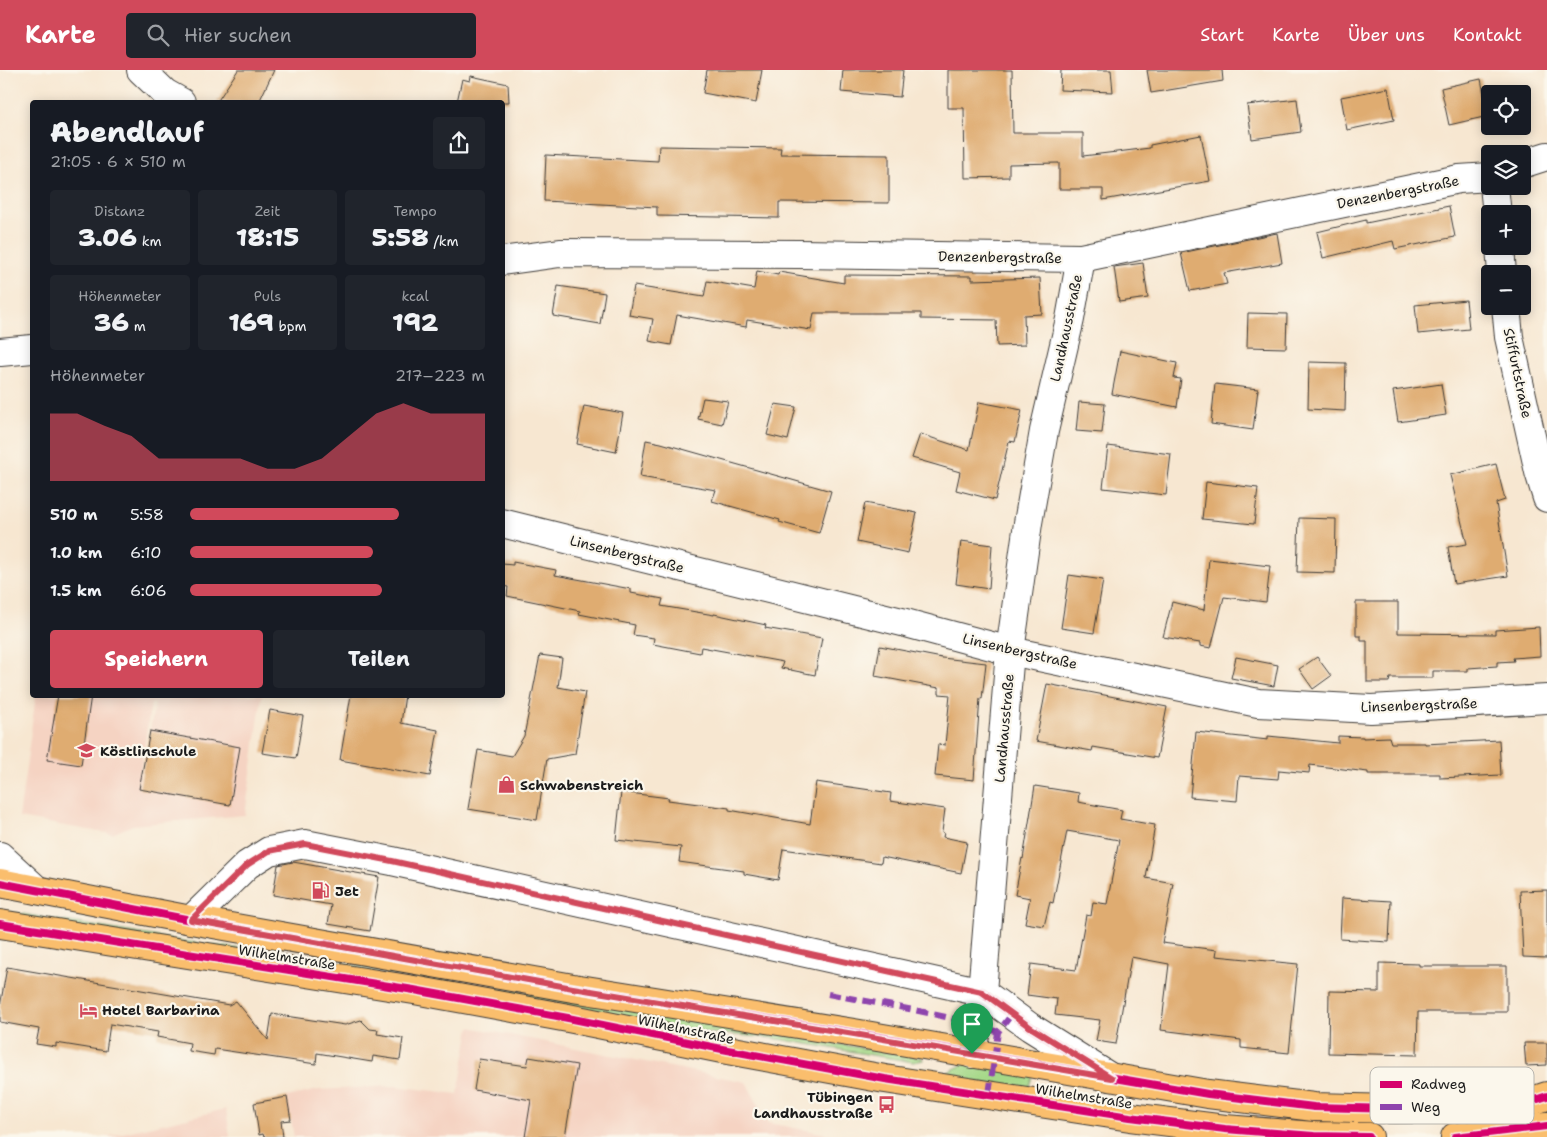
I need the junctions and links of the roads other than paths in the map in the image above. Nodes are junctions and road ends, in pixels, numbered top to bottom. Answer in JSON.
{"nodes":[{"id":1,"x":141,"y":70,"type":"edge"},
{"id":2,"x":177,"y":100,"type":"edge"},
{"id":3,"x":1547,"y":156,"type":"edge"},
{"id":4,"x":1531,"y":161,"type":"edge"},
{"id":5,"x":1481,"y":178,"type":"edge"},
{"id":6,"x":505,"y":242,"type":"edge"},
{"id":7,"x":560,"y":252,"type":"junction"},
{"id":8,"x":1081,"y":258,"type":"junction"},
{"id":9,"x":505,"y":261,"type":"edge"},
{"id":10,"x":1507,"y":315,"type":"edge"},
{"id":11,"x":30,"y":350,"type":"edge"},
{"id":12,"x":0,"y":352,"type":"edge"},
{"id":13,"x":1543,"y":470,"type":"edge"},
{"id":14,"x":1547,"y":498,"type":"edge"},
{"id":15,"x":505,"y":524,"type":"edge"},
{"id":16,"x":1010,"y":650,"type":"junction"},
{"id":17,"x":1547,"y":699,"type":"edge"},
{"id":18,"x":0,"y":856,"type":"edge"},
{"id":19,"x":0,"y":883,"type":"edge"},
{"id":20,"x":38,"y":890,"type":"junction"},
{"id":21,"x":191,"y":920,"type":"junction"},
{"id":22,"x":0,"y":924,"type":"edge"},
{"id":23,"x":982,"y":992,"type":"junction"},
{"id":24,"x":972,"y":1054,"type":"junction"},
{"id":25,"x":1041,"y":1065,"type":"junction"},
{"id":26,"x":1112,"y":1078,"type":"junction"},
{"id":27,"x":885,"y":1079,"type":"junction"},
{"id":28,"x":1547,"y":1096,"type":"edge"},
{"id":29,"x":1534,"y":1099,"type":"edge"},
{"id":30,"x":1035,"y":1101,"type":"junction"},
{"id":31,"x":1370,"y":1108,"type":"edge"},
{"id":32,"x":1547,"y":1126,"type":"edge"},
{"id":33,"x":1369,"y":1137,"type":"edge"},
{"id":34,"x":1455,"y":1137,"type":"edge"}],
"edges":[{"from":1,"to":2,"type":"street"},
{"from":3,"to":4,"type":"street"},
{"from":5,"to":8,"type":"street","name":"Denzenbergstraße"},
{"from":6,"to":7,"type":"street"},
{"from":7,"to":8,"type":"street","name":"Denzenbergstraße"},
{"from":7,"to":9,"type":"street","name":"Denzenbergstraße"},
{"from":8,"to":16,"type":"street","name":"Landhausstraße"},
{"from":10,"to":13,"type":"street","name":"Stiffurtstraße"},
{"from":11,"to":12,"type":"street"},
{"from":13,"to":14,"type":"street","name":"Stiffurtstraße"},
{"from":15,"to":16,"type":"street","name":"Linsenbergstraße"},
{"from":16,"to":17,"type":"street","name":"Linsenbergstraße"},
{"from":16,"to":23,"type":"street","name":"Landhausstraße"},
{"from":18,"to":20,"type":"street"},
{"from":19,"to":20,"type":"main road","name":"Wilhelmstraße"},
{"from":20,"to":21,"type":"main road","name":"Wilhelmstraße"},
{"from":21,"to":23,"type":"street","name":"Wilhelmstraße"},
{"from":21,"to":24,"type":"main road","name":"Wilhelmstraße"},
{"from":22,"to":27,"type":"main road","name":"Wilhelmstraße"},
{"from":23,"to":24,"type":"street","name":"Landhausstraße"},
{"from":23,"to":26,"type":"street","name":"Wilhelmstraße"},
{"from":24,"to":25,"type":"main road","name":"Wilhelmstraße"},
{"from":24,"to":27,"type":"main road"},
{"from":25,"to":26,"type":"main road","name":"Wilhelmstraße"},
{"from":25,"to":30,"type":"main road"},
{"from":26,"to":31,"type":"main road","name":"Wilhelmstraße"},
{"from":27,"to":30,"type":"main road","name":"Wilhelmstraße"},
{"from":28,"to":29,"type":"main road","name":"Wilhelmstraße"},
{"from":30,"to":33,"type":"main road","name":"Wilhelmstraße"},
{"from":32,"to":34,"type":"main road"}]}
